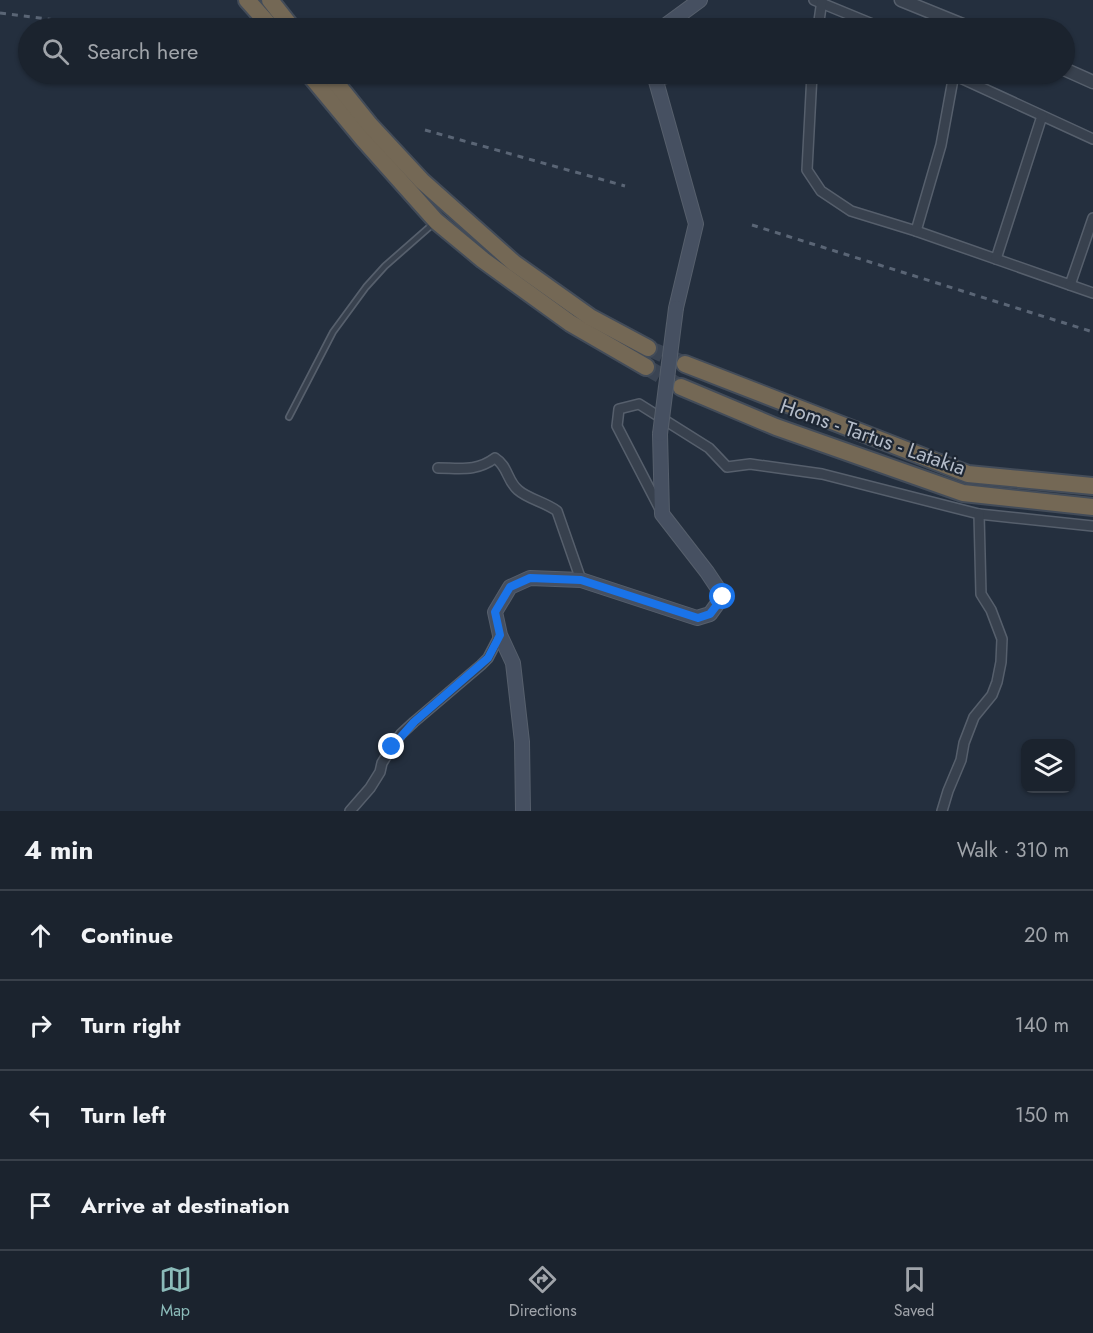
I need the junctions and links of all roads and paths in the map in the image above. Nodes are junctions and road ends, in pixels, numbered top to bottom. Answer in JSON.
{"nodes":[{"id":1,"x":247,"y":0,"type":"edge"},
{"id":2,"x":270,"y":0,"type":"edge"},
{"id":3,"x":700,"y":0,"type":"edge"},
{"id":4,"x":901,"y":0,"type":"edge"},
{"id":5,"x":819,"y":1,"type":"edge"},
{"id":6,"x":263,"y":18,"type":"edge"},
{"id":7,"x":284,"y":18,"type":"edge"},
{"id":8,"x":676,"y":18,"type":"edge"},
{"id":9,"x":819,"y":18,"type":"edge"},
{"id":10,"x":859,"y":18,"type":"edge"},
{"id":11,"x":944,"y":18,"type":"edge"},
{"id":12,"x":1075,"y":74,"type":"edge"},
{"id":13,"x":1093,"y":82,"type":"edge"},
{"id":14,"x":317,"y":84,"type":"edge"},
{"id":15,"x":337,"y":84,"type":"edge"},
{"id":16,"x":657,"y":84,"type":"edge"},
{"id":17,"x":812,"y":84,"type":"edge"},
{"id":18,"x":952,"y":84,"type":"edge"},
{"id":19,"x":975,"y":84,"type":"edge"},
{"id":20,"x":1042,"y":116,"type":"junction"},
{"id":21,"x":1093,"y":139,"type":"edge"},
{"id":22,"x":1093,"y":218,"type":"edge"},
{"id":23,"x":436,"y":221,"type":"junction"},
{"id":24,"x":916,"y":231,"type":"junction"},
{"id":25,"x":996,"y":259,"type":"junction"},
{"id":26,"x":1070,"y":285,"type":"junction"},
{"id":27,"x":1093,"y":293,"type":"edge"},
{"id":28,"x":648,"y":348,"type":"tunnel mouth"},
{"id":29,"x":685,"y":364,"type":"tunnel mouth"},
{"id":30,"x":646,"y":367,"type":"tunnel mouth"},
{"id":31,"x":681,"y":387,"type":"tunnel mouth"},
{"id":32,"x":289,"y":417,"type":"dead end"},
{"id":33,"x":438,"y":468,"type":"dead end"},
{"id":34,"x":1093,"y":486,"type":"edge"},
{"id":35,"x":1093,"y":507,"type":"edge"},
{"id":36,"x":662,"y":513,"type":"junction"},
{"id":37,"x":979,"y":514,"type":"junction"},
{"id":38,"x":1093,"y":526,"type":"edge"},
{"id":39,"x":581,"y":580,"type":"junction"},
{"id":40,"x":500,"y":635,"type":"junction"},
{"id":41,"x":350,"y":811,"type":"edge"},
{"id":42,"x":523,"y":811,"type":"edge"},
{"id":43,"x":942,"y":811,"type":"edge"}],
"edges":[{"from":1,"to":6,"type":"highway"},
{"from":2,"to":7,"type":"highway"},
{"from":3,"to":8,"type":"main road"},
{"from":4,"to":11,"type":"street"},
{"from":5,"to":9,"type":"street"},
{"from":5,"to":10,"type":"street"},
{"from":12,"to":13,"type":"street"},
{"from":14,"to":23,"type":"highway"},
{"from":15,"to":28,"type":"highway"},
{"from":16,"to":36,"type":"main road","bridge":true},
{"from":17,"to":24,"type":"street"},
{"from":18,"to":24,"type":"street"},
{"from":19,"to":20,"type":"street"},
{"from":20,"to":21,"type":"street"},
{"from":20,"to":25,"type":"street"},
{"from":22,"to":26,"type":"street"},
{"from":23,"to":30,"type":"highway"},
{"from":23,"to":32,"type":"lane"},
{"from":24,"to":25,"type":"street"},
{"from":25,"to":26,"type":"street"},
{"from":26,"to":27,"type":"street"},
{"from":29,"to":34,"type":"highway","name":"Homs - Tartus - Latakia"},
{"from":31,"to":35,"type":"highway","name":"Homs - Tartus - Latakia"},
{"from":33,"to":39,"type":"street"},
{"from":36,"to":37,"type":"street"},
{"from":36,"to":39,"type":"main road"},
{"from":37,"to":38,"type":"street"},
{"from":37,"to":43,"type":"street"},
{"from":39,"to":40,"type":"main road"},
{"from":40,"to":41,"type":"street"},
{"from":40,"to":42,"type":"main road"}]}
